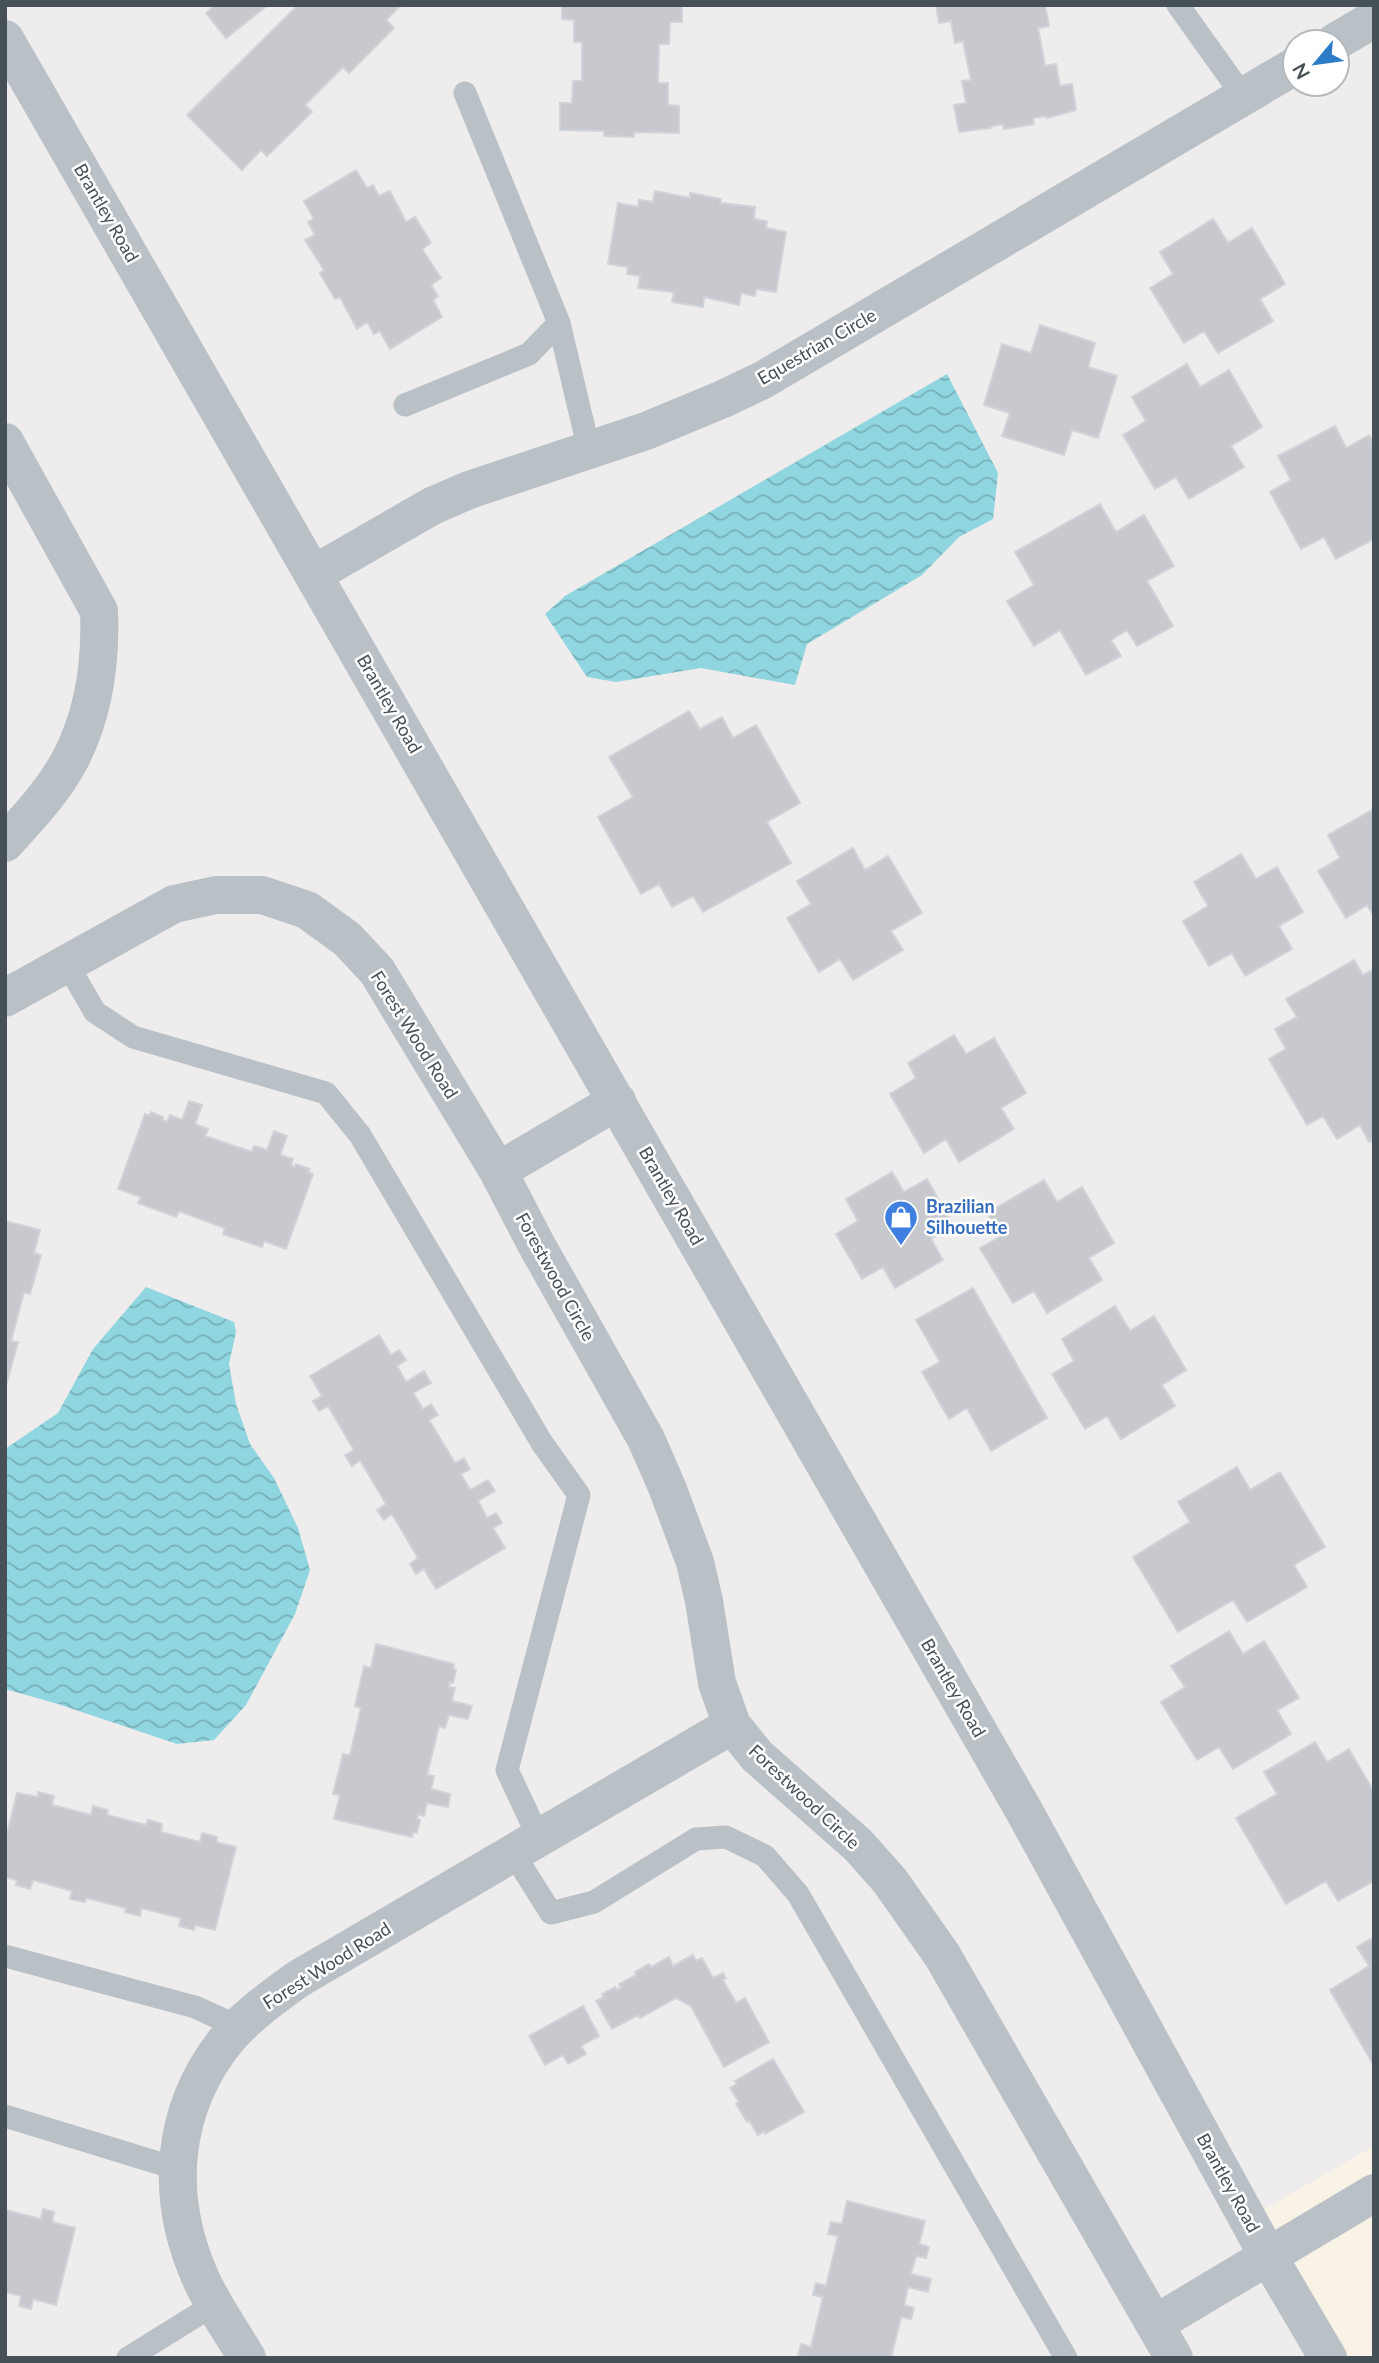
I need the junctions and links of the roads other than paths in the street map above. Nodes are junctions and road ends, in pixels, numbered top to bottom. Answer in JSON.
{"nodes":[{"id":1,"x":1178,"y":5,"type":"edge"},
{"id":2,"x":1374,"y":19,"type":"edge"},
{"id":3,"x":1351,"y":33,"type":"edge"},
{"id":4,"x":5,"y":38,"type":"edge"},
{"id":5,"x":1281,"y":74,"type":"edge"},
{"id":6,"x":16,"y":83,"type":"edge"},
{"id":7,"x":465,"y":93,"type":"dead end"},
{"id":8,"x":1243,"y":96,"type":"junction"},
{"id":9,"x":558,"y":323,"type":"junction"},
{"id":10,"x":405,"y":405,"type":"dead end"},
{"id":11,"x":5,"y":442,"type":"edge"},
{"id":12,"x":589,"y":450,"type":"junction"},
{"id":13,"x":314,"y":573,"type":"junction"},
{"id":14,"x":5,"y":843,"type":"edge"},
{"id":15,"x":67,"y":964,"type":"junction"},
{"id":16,"x":5,"y":998,"type":"edge"},
{"id":17,"x":617,"y":1101,"type":"junction"},
{"id":18,"x":498,"y":1171,"type":"junction"},
{"id":19,"x":732,"y":1725,"type":"junction"},
{"id":20,"x":526,"y":1846,"type":"junction"},
{"id":21,"x":5,"y":1956,"type":"edge"},
{"id":22,"x":239,"y":2027,"type":"junction"},
{"id":23,"x":5,"y":2116,"type":"edge"},
{"id":24,"x":178,"y":2169,"type":"junction"},
{"id":25,"x":1374,"y":2193,"type":"edge"},
{"id":26,"x":1268,"y":2256,"type":"junction"},
{"id":27,"x":215,"y":2304,"type":"junction"},
{"id":28,"x":1155,"y":2324,"type":"junction"},
{"id":29,"x":128,"y":2358,"type":"edge"},
{"id":30,"x":247,"y":2358,"type":"edge"},
{"id":31,"x":1066,"y":2358,"type":"edge"},
{"id":32,"x":1174,"y":2358,"type":"edge"},
{"id":33,"x":1328,"y":2358,"type":"edge"}],
"edges":[{"from":1,"to":8,"type":"lane"},
{"from":2,"to":3,"type":"street"},
{"from":4,"to":6,"type":"street","name":"Brantley Road"},
{"from":5,"to":8,"type":"street","name":"Equestrian Circle"},
{"from":6,"to":13,"type":"street","name":"Brantley Road"},
{"from":7,"to":9,"type":"lane"},
{"from":8,"to":12,"type":"street","name":"Equestrian Circle"},
{"from":9,"to":10,"type":"lane"},
{"from":9,"to":12,"type":"lane"},
{"from":11,"to":14,"type":"street"},
{"from":12,"to":13,"type":"street","name":"Equestrian Circle"},
{"from":13,"to":17,"type":"street","name":"Brantley Road"},
{"from":15,"to":16,"type":"street","name":"Forest Wood Road"},
{"from":15,"to":18,"type":"street","name":"Forest Wood Road"},
{"from":15,"to":20,"type":"lane"},
{"from":17,"to":18,"type":"street"},
{"from":17,"to":26,"type":"street","name":"Brantley Road"},
{"from":18,"to":19,"type":"street","name":"Forestwood Circle"},
{"from":19,"to":20,"type":"street","name":"Forest Wood Road"},
{"from":19,"to":28,"type":"street","name":"Forestwood Circle"},
{"from":20,"to":22,"type":"street","name":"Forest Wood Road"},
{"from":20,"to":31,"type":"lane"},
{"from":21,"to":22,"type":"lane"},
{"from":22,"to":24,"type":"street","name":"Forest Wood Road"},
{"from":23,"to":24,"type":"lane"},
{"from":24,"to":27,"type":"street","name":"Forest Wood Road"},
{"from":25,"to":26,"type":"street"},
{"from":26,"to":28,"type":"street"},
{"from":26,"to":33,"type":"street","name":"Brantley Road"},
{"from":27,"to":29,"type":"lane"},
{"from":27,"to":30,"type":"street","name":"Forest Wood Road"},
{"from":28,"to":32,"type":"street","name":"Forestwood Circle"}]}
